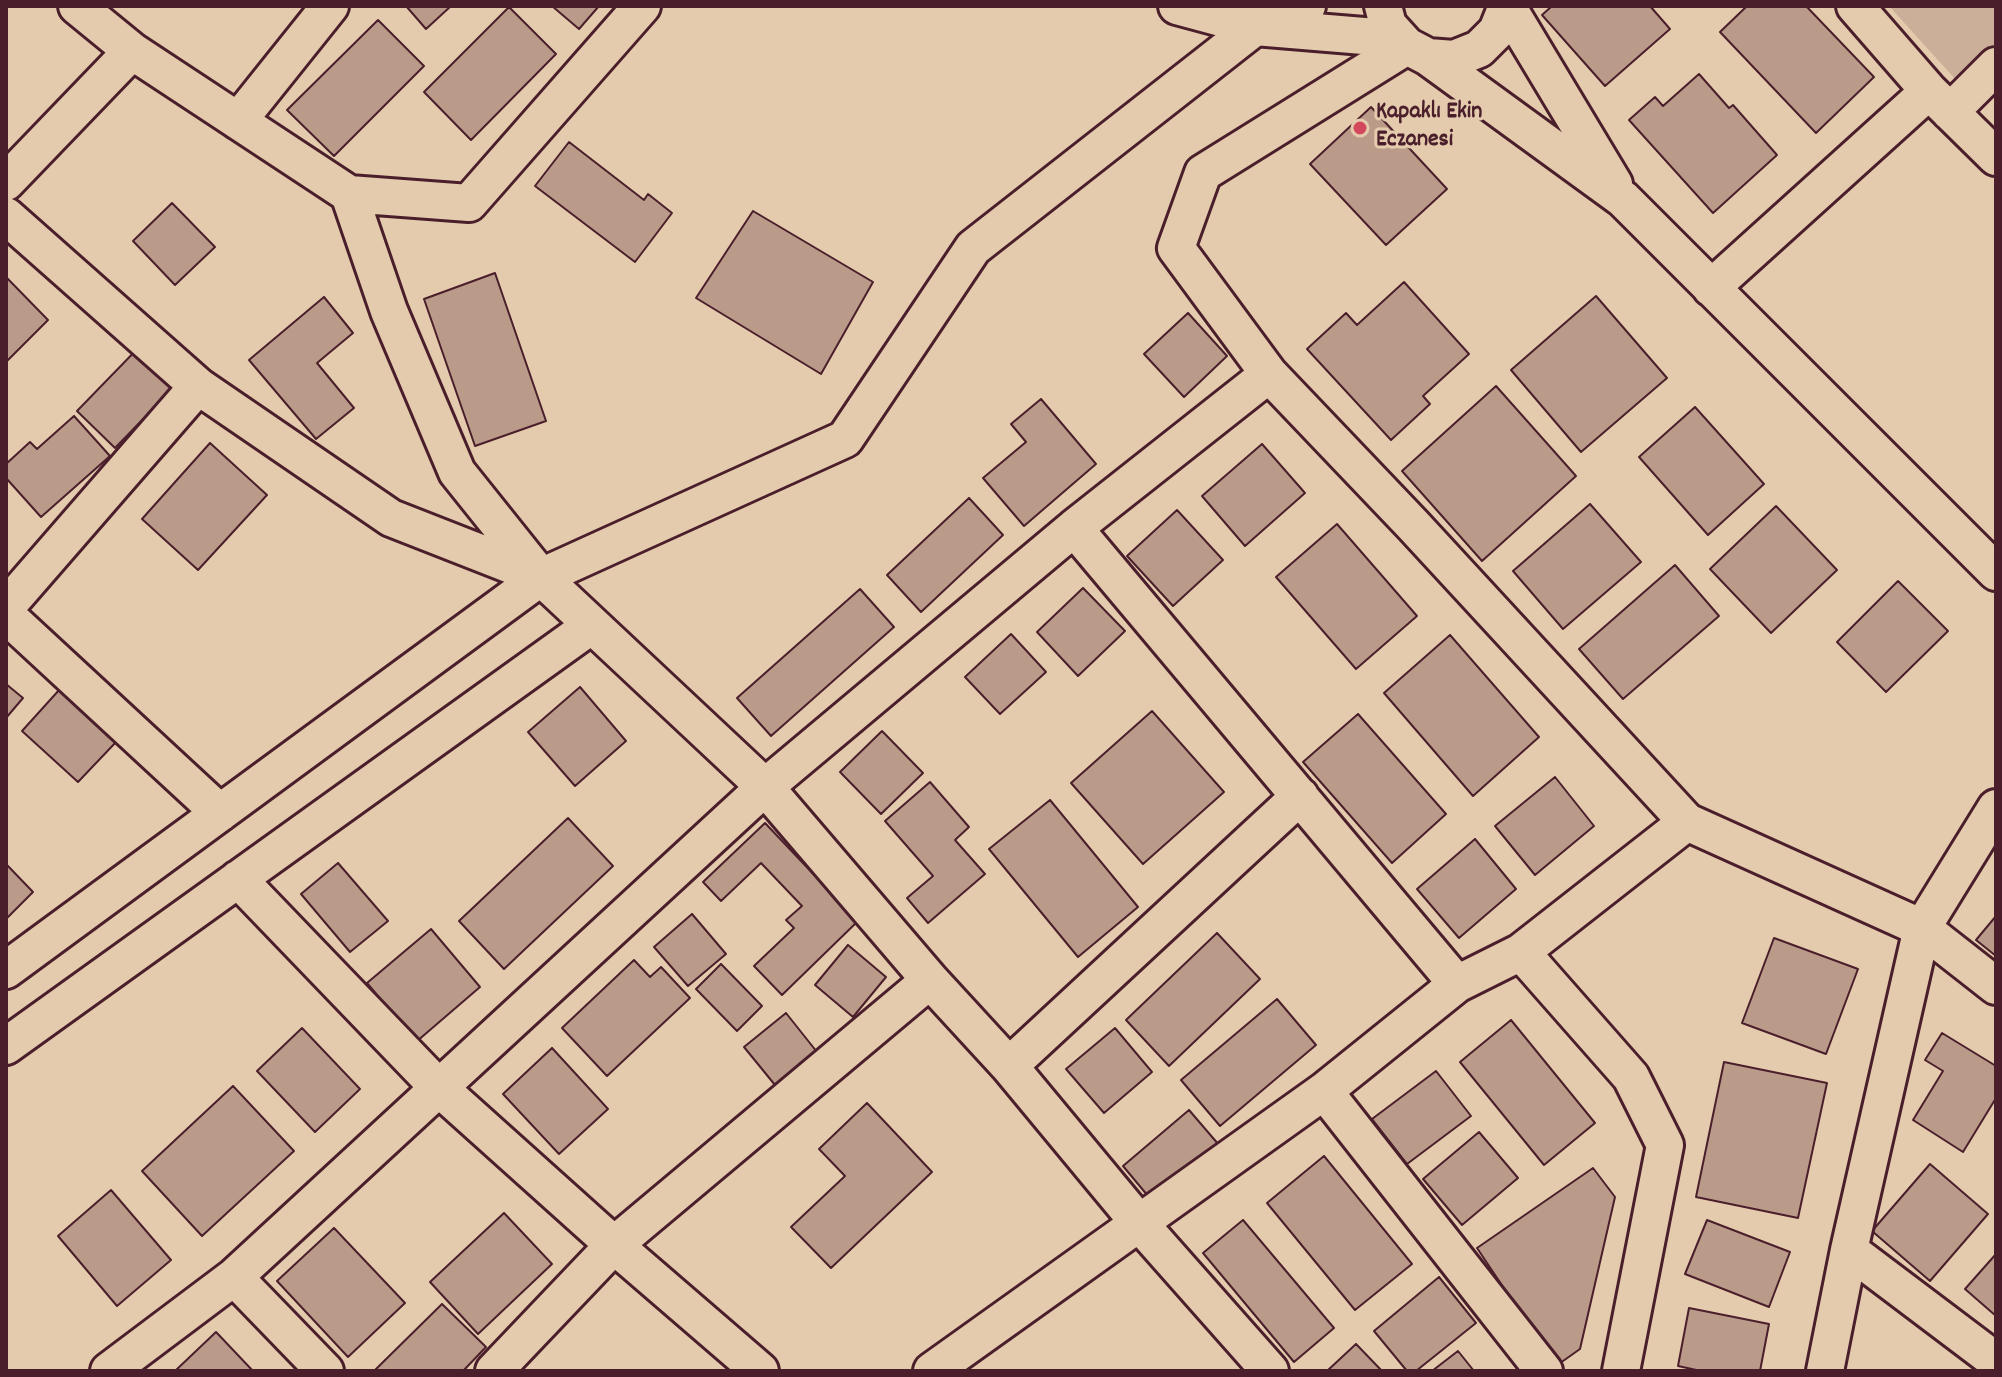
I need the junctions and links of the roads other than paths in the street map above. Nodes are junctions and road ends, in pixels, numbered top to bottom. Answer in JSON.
{"nodes":[{"id":1,"x":77,"y":6,"type":"edge"},
{"id":2,"x":330,"y":6,"type":"edge"},
{"id":3,"x":642,"y":6,"type":"edge"},
{"id":4,"x":1177,"y":6,"type":"edge"},
{"id":5,"x":1307,"y":6,"type":"edge"},
{"id":6,"x":1383,"y":6,"type":"edge"},
{"id":7,"x":1507,"y":6,"type":"edge"},
{"id":8,"x":1855,"y":6,"type":"edge"},
{"id":9,"x":1255,"y":27,"type":"junction"},
{"id":10,"x":1411,"y":47,"type":"junction"},
{"id":11,"x":132,"y":51,"type":"junction"},
{"id":12,"x":1996,"y":66,"type":"edge"},
{"id":13,"x":1939,"y":101,"type":"junction"},
{"id":14,"x":238,"y":121,"type":"junction"},
{"id":15,"x":1996,"y":157,"type":"edge"},
{"id":16,"x":6,"y":182,"type":"edge"},
{"id":17,"x":349,"y":194,"type":"junction"},
{"id":18,"x":1623,"y":199,"type":"junction"},
{"id":19,"x":6,"y":216,"type":"edge"},
{"id":20,"x":1711,"y":288,"type":"junction"},
{"id":21,"x":1269,"y":374,"type":"junction"},
{"id":22,"x":198,"y":386,"type":"junction"},
{"id":23,"x":1074,"y":528,"type":"junction"},
{"id":24,"x":1996,"y":572,"type":"edge"},
{"id":25,"x":541,"y":577,"type":"junction"},
{"id":26,"x":6,"y":607,"type":"edge"},
{"id":27,"x":6,"y":615,"type":"edge"},
{"id":28,"x":592,"y":625,"type":"junction"},
{"id":29,"x":765,"y":787,"type":"junction"},
{"id":30,"x":1300,"y":796,"type":"junction"},
{"id":31,"x":1996,"y":808,"type":"edge"},
{"id":32,"x":220,"y":813,"type":"junction"},
{"id":33,"x":1687,"y":822,"type":"junction"},
{"id":34,"x":238,"y":879,"type":"junction"},
{"id":35,"x":1922,"y":928,"type":"junction"},
{"id":36,"x":1521,"y":952,"type":"junction"},
{"id":37,"x":6,"y":970,"type":"edge"},
{"id":38,"x":930,"y":980,"type":"junction"},
{"id":39,"x":1457,"y":984,"type":"junction"},
{"id":40,"x":1996,"y":986,"type":"edge"},
{"id":41,"x":6,"y":1046,"type":"edge"},
{"id":42,"x":1009,"y":1066,"type":"junction"},
{"id":43,"x":438,"y":1087,"type":"junction"},
{"id":44,"x":1324,"y":1091,"type":"junction"},
{"id":45,"x":1140,"y":1224,"type":"junction"},
{"id":46,"x":614,"y":1245,"type":"junction"},
{"id":47,"x":1849,"y":1250,"type":"junction"},
{"id":48,"x":234,"y":1277,"type":"junction"},
{"id":49,"x":1996,"y":1361,"type":"edge"},
{"id":50,"x":109,"y":1371,"type":"edge"},
{"id":51,"x":325,"y":1371,"type":"edge"},
{"id":52,"x":494,"y":1371,"type":"edge"},
{"id":53,"x":760,"y":1371,"type":"edge"},
{"id":54,"x":932,"y":1371,"type":"edge"},
{"id":55,"x":1270,"y":1371,"type":"edge"},
{"id":56,"x":1544,"y":1371,"type":"edge"},
{"id":57,"x":1621,"y":1371,"type":"edge"},
{"id":58,"x":1825,"y":1371,"type":"edge"}],
"edges":[{"from":1,"to":11,"type":"street"},
{"from":2,"to":14,"type":"street"},
{"from":3,"to":17,"type":"street"},
{"from":4,"to":9,"type":"street"},
{"from":5,"to":9,"type":"street"},
{"from":6,"to":10,"type":"street"},
{"from":7,"to":10,"type":"street"},
{"from":7,"to":18,"type":"street"},
{"from":8,"to":13,"type":"street"},
{"from":9,"to":10,"type":"street"},
{"from":9,"to":25,"type":"street"},
{"from":10,"to":18,"type":"street"},
{"from":10,"to":21,"type":"street"},
{"from":11,"to":14,"type":"street"},
{"from":11,"to":16,"type":"street"},
{"from":12,"to":13,"type":"street"},
{"from":13,"to":15,"type":"street"},
{"from":13,"to":20,"type":"street"},
{"from":14,"to":17,"type":"street"},
{"from":17,"to":25,"type":"street"},
{"from":18,"to":20,"type":"street"},
{"from":19,"to":22,"type":"street"},
{"from":20,"to":24,"type":"street"},
{"from":21,"to":23,"type":"street"},
{"from":21,"to":33,"type":"street"},
{"from":22,"to":25,"type":"street"},
{"from":22,"to":26,"type":"street"},
{"from":23,"to":29,"type":"street"},
{"from":23,"to":30,"type":"street"},
{"from":25,"to":28,"type":"street"},
{"from":25,"to":32,"type":"street"},
{"from":27,"to":32,"type":"street"},
{"from":28,"to":29,"type":"street"},
{"from":28,"to":34,"type":"street"},
{"from":29,"to":38,"type":"street"},
{"from":29,"to":43,"type":"street"},
{"from":30,"to":39,"type":"street"},
{"from":30,"to":42,"type":"street"},
{"from":31,"to":35,"type":"street"},
{"from":32,"to":37,"type":"street"},
{"from":33,"to":35,"type":"street"},
{"from":33,"to":36,"type":"street"},
{"from":34,"to":41,"type":"street"},
{"from":34,"to":43,"type":"street"},
{"from":35,"to":40,"type":"street"},
{"from":35,"to":47,"type":"street"},
{"from":36,"to":39,"type":"street"},
{"from":36,"to":57,"type":"street"},
{"from":38,"to":42,"type":"street"},
{"from":38,"to":46,"type":"street"},
{"from":39,"to":44,"type":"street"},
{"from":42,"to":45,"type":"street"},
{"from":43,"to":46,"type":"street"},
{"from":43,"to":48,"type":"street"},
{"from":44,"to":45,"type":"street"},
{"from":44,"to":56,"type":"street"},
{"from":45,"to":54,"type":"street"},
{"from":45,"to":55,"type":"street"},
{"from":46,"to":52,"type":"street"},
{"from":46,"to":53,"type":"street"},
{"from":47,"to":49,"type":"street"},
{"from":47,"to":58,"type":"street"},
{"from":48,"to":50,"type":"street"},
{"from":48,"to":51,"type":"street"}]}
